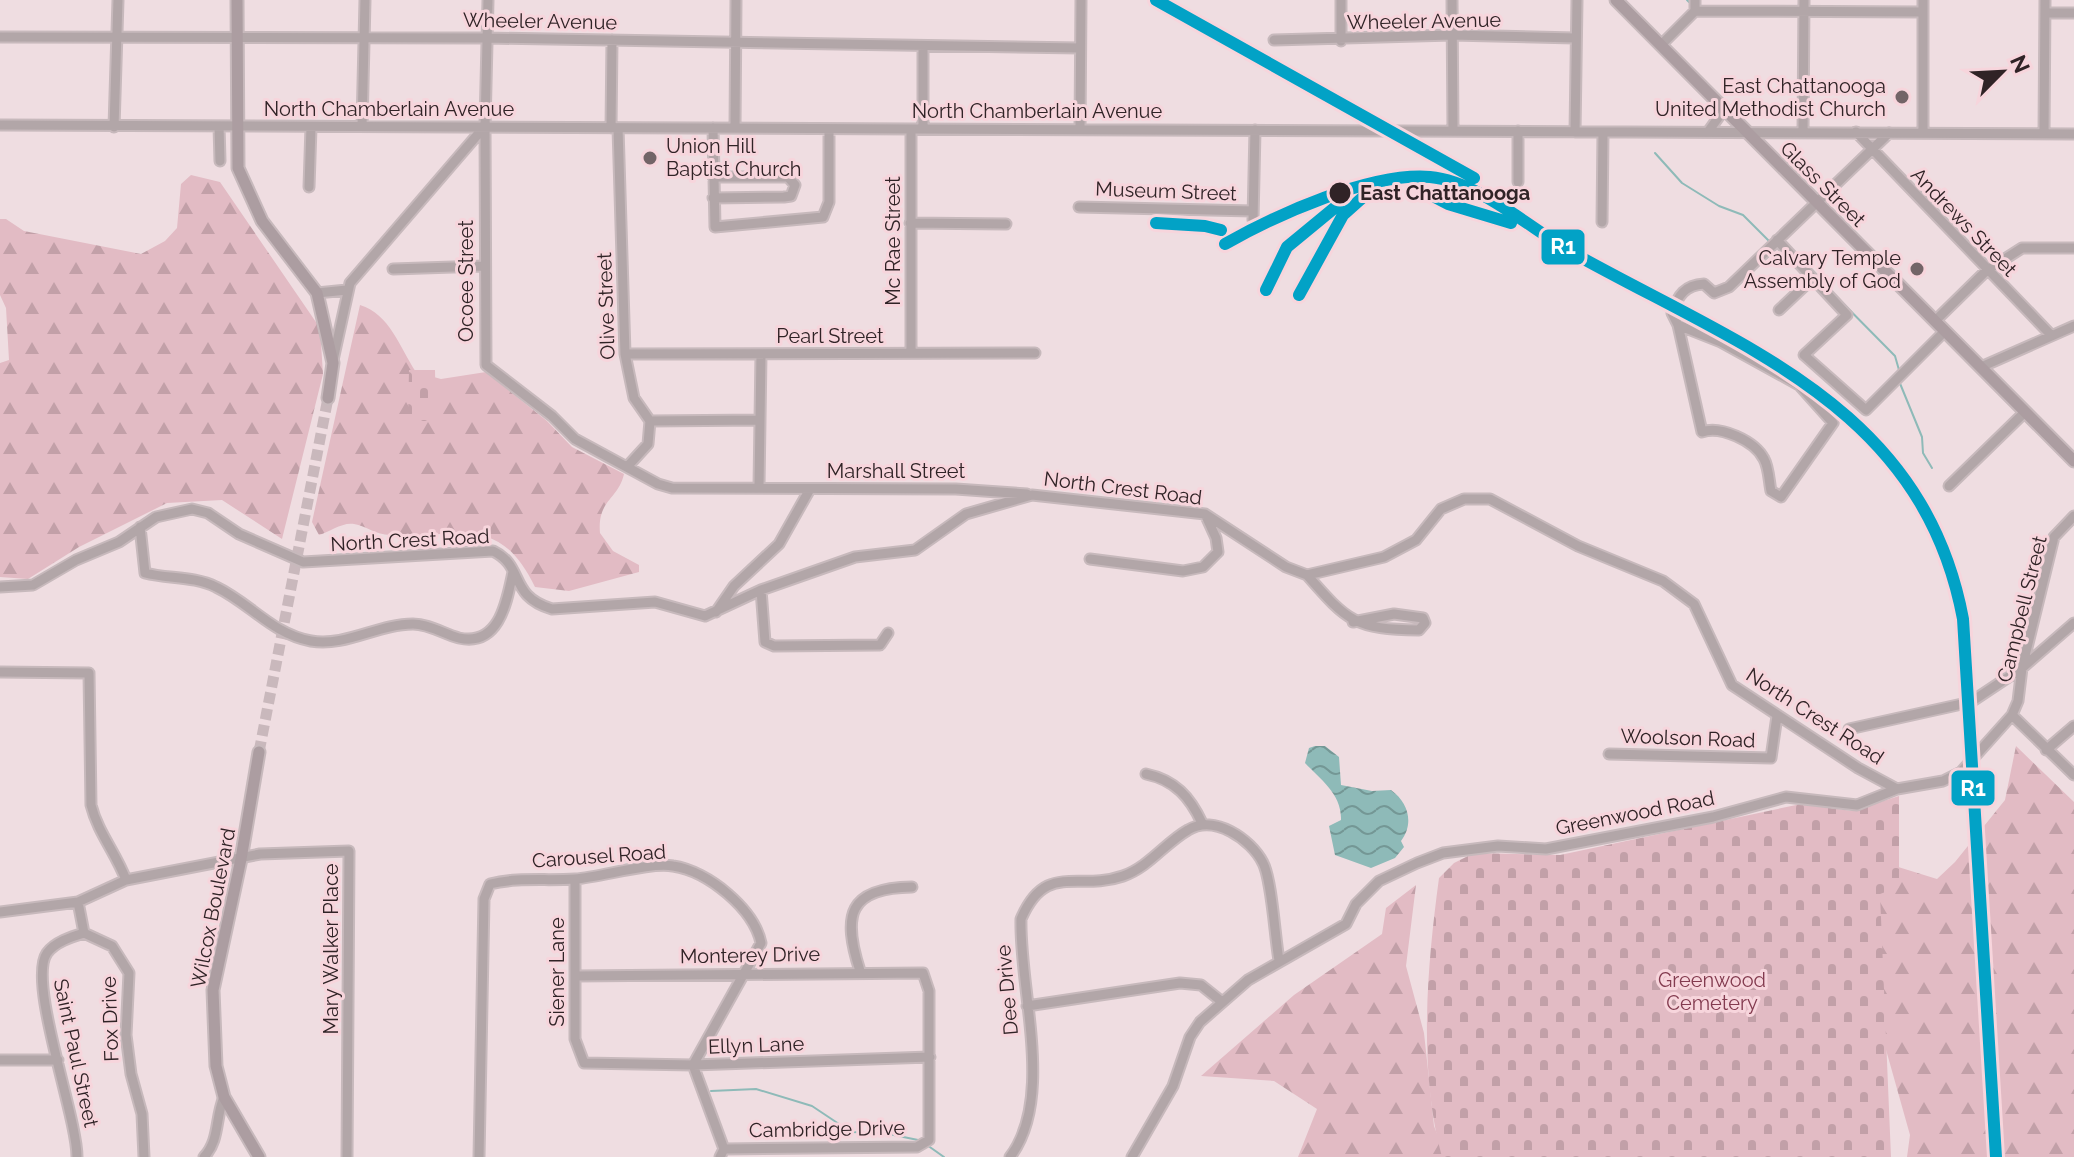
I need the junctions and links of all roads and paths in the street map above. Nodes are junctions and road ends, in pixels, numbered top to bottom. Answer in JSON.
{"nodes":[{"id":1,"x":118,"y":0,"type":"edge"},
{"id":2,"x":237,"y":0,"type":"edge"},
{"id":3,"x":365,"y":0,"type":"edge"},
{"id":4,"x":488,"y":0,"type":"edge"},
{"id":5,"x":736,"y":0,"type":"edge"},
{"id":6,"x":1081,"y":0,"type":"edge"},
{"id":7,"x":1341,"y":0,"type":"edge"},
{"id":8,"x":1452,"y":0,"type":"edge"},
{"id":9,"x":1577,"y":0,"type":"edge"},
{"id":10,"x":1616,"y":0,"type":"edge"},
{"id":11,"x":1804,"y":0,"type":"edge"},
{"id":12,"x":1923,"y":0,"type":"edge"},
{"id":13,"x":2045,"y":0,"type":"edge"},
{"id":14,"x":1695,"y":6,"type":"edge"},
{"id":15,"x":1804,"y":12,"type":"junction"},
{"id":16,"x":1923,"y":12,"type":"junction"},
{"id":17,"x":2045,"y":13,"type":"junction"},
{"id":18,"x":2074,"y":13,"type":"edge"},
{"id":19,"x":1452,"y":35,"type":"junction"},
{"id":20,"x":0,"y":37,"type":"edge"},
{"id":21,"x":117,"y":37,"type":"junction"},
{"id":22,"x":240,"y":37,"type":"junction"},
{"id":23,"x":365,"y":37,"type":"junction"},
{"id":24,"x":487,"y":38,"type":"junction"},
{"id":25,"x":1575,"y":38,"type":"junction"},
{"id":26,"x":612,"y":40,"type":"junction"},
{"id":27,"x":1274,"y":40,"type":"dead end"},
{"id":28,"x":1341,"y":41,"type":"junction"},
{"id":29,"x":735,"y":43,"type":"junction"},
{"id":30,"x":1661,"y":45,"type":"junction"},
{"id":31,"x":923,"y":48,"type":"junction"},
{"id":32,"x":1080,"y":48,"type":"junction"},
{"id":33,"x":1720,"y":105,"type":"junction"},
{"id":34,"x":0,"y":125,"type":"edge"},
{"id":35,"x":219,"y":126,"type":"junction"},
{"id":36,"x":362,"y":126,"type":"junction"},
{"id":37,"x":485,"y":126,"type":"junction"},
{"id":38,"x":114,"y":127,"type":"junction"},
{"id":39,"x":235,"y":127,"type":"junction"},
{"id":40,"x":311,"y":127,"type":"junction"},
{"id":41,"x":735,"y":127,"type":"junction"},
{"id":42,"x":614,"y":128,"type":"junction"},
{"id":43,"x":713,"y":128,"type":"junction"},
{"id":44,"x":829,"y":129,"type":"junction"},
{"id":45,"x":911,"y":129,"type":"junction"},
{"id":46,"x":923,"y":129,"type":"junction"},
{"id":47,"x":1080,"y":129,"type":"junction"},
{"id":48,"x":1255,"y":130,"type":"junction"},
{"id":49,"x":1453,"y":130,"type":"junction"},
{"id":50,"x":1518,"y":131,"type":"junction"},
{"id":51,"x":1575,"y":132,"type":"junction"},
{"id":52,"x":1708,"y":132,"type":"junction"},
{"id":53,"x":1746,"y":132,"type":"junction"},
{"id":54,"x":1803,"y":132,"type":"junction"},
{"id":55,"x":1856,"y":132,"type":"junction"},
{"id":56,"x":1603,"y":133,"type":"junction"},
{"id":57,"x":1889,"y":133,"type":"junction"},
{"id":58,"x":1923,"y":133,"type":"junction"},
{"id":59,"x":2044,"y":134,"type":"junction"},
{"id":60,"x":2074,"y":134,"type":"edge"},
{"id":61,"x":1870,"y":150,"type":"junction"},
{"id":62,"x":220,"y":161,"type":"dead end"},
{"id":63,"x":713,"y":177,"type":"junction"},
{"id":64,"x":1518,"y":182,"type":"dead end"},
{"id":65,"x":309,"y":187,"type":"dead end"},
{"id":66,"x":713,"y":198,"type":"junction"},
{"id":67,"x":1815,"y":201,"type":"junction"},
{"id":68,"x":1079,"y":207,"type":"dead end"},
{"id":69,"x":1602,"y":222,"type":"dead end"},
{"id":70,"x":910,"y":223,"type":"junction"},
{"id":71,"x":1006,"y":224,"type":"dead end"},
{"id":72,"x":1777,"y":240,"type":"junction"},
{"id":73,"x":2074,"y":248,"type":"edge"},
{"id":74,"x":483,"y":266,"type":"junction"},
{"id":75,"x":393,"y":269,"type":"dead end"},
{"id":76,"x":1986,"y":271,"type":"junction"},
{"id":77,"x":1813,"y":278,"type":"junction"},
{"id":78,"x":348,"y":287,"type":"junction"},
{"id":79,"x":317,"y":293,"type":"junction"},
{"id":80,"x":1779,"y":310,"type":"dead end"},
{"id":81,"x":1935,"y":321,"type":"junction"},
{"id":82,"x":1678,"y":325,"type":"junction"},
{"id":83,"x":2074,"y":326,"type":"edge"},
{"id":84,"x":1945,"y":331,"type":"junction"},
{"id":85,"x":2050,"y":334,"type":"junction"},
{"id":86,"x":911,"y":353,"type":"junction"},
{"id":87,"x":1035,"y":353,"type":"dead end"},
{"id":88,"x":625,"y":354,"type":"junction"},
{"id":89,"x":761,"y":354,"type":"junction"},
{"id":90,"x":333,"y":363,"type":"junction"},
{"id":91,"x":1981,"y":367,"type":"junction"},
{"id":92,"x":328,"y":398,"type":"tunnel mouth"},
{"id":93,"x":2025,"y":412,"type":"junction"},
{"id":94,"x":760,"y":420,"type":"junction"},
{"id":95,"x":650,"y":421,"type":"junction"},
{"id":96,"x":2074,"y":461,"type":"edge"},
{"id":97,"x":627,"y":467,"type":"junction"},
{"id":98,"x":759,"y":486,"type":"junction"},
{"id":99,"x":1949,"y":486,"type":"dead end"},
{"id":100,"x":810,"y":489,"type":"junction"},
{"id":101,"x":1032,"y":495,"type":"junction"},
{"id":102,"x":1205,"y":514,"type":"junction"},
{"id":103,"x":2074,"y":516,"type":"edge"},
{"id":104,"x":140,"y":527,"type":"junction"},
{"id":105,"x":1090,"y":559,"type":"dead end"},
{"id":106,"x":513,"y":571,"type":"junction"},
{"id":107,"x":1307,"y":575,"type":"junction"},
{"id":108,"x":0,"y":587,"type":"edge"},
{"id":109,"x":761,"y":590,"type":"junction"},
{"id":110,"x":715,"y":613,"type":"junction"},
{"id":111,"x":1353,"y":622,"type":"junction"},
{"id":112,"x":2074,"y":623,"type":"edge"},
{"id":113,"x":888,"y":633,"type":"dead end"},
{"id":114,"x":2022,"y":668,"type":"junction"},
{"id":115,"x":0,"y":672,"type":"edge"},
{"id":116,"x":2012,"y":715,"type":"junction"},
{"id":117,"x":1777,"y":716,"type":"junction"},
{"id":118,"x":2074,"y":726,"type":"edge"},
{"id":119,"x":1849,"y":729,"type":"dead end"},
{"id":120,"x":2046,"y":750,"type":"junction"},
{"id":121,"x":259,"y":752,"type":"tunnel mouth"},
{"id":122,"x":1609,"y":754,"type":"dead end"},
{"id":123,"x":1146,"y":774,"type":"dead end"},
{"id":124,"x":2074,"y":775,"type":"edge"},
{"id":125,"x":1897,"y":789,"type":"junction"},
{"id":126,"x":1202,"y":823,"type":"junction"},
{"id":127,"x":241,"y":859,"type":"junction"},
{"id":128,"x":575,"y":879,"type":"junction"},
{"id":129,"x":126,"y":880,"type":"junction"},
{"id":130,"x":912,"y":887,"type":"dead end"},
{"id":131,"x":78,"y":902,"type":"junction"},
{"id":132,"x":0,"y":912,"type":"edge"},
{"id":133,"x":84,"y":933,"type":"junction"},
{"id":134,"x":1279,"y":960,"type":"junction"},
{"id":135,"x":860,"y":971,"type":"junction"},
{"id":136,"x":746,"y":973,"type":"junction"},
{"id":137,"x":576,"y":976,"type":"junction"},
{"id":138,"x":1221,"y":1001,"type":"junction"},
{"id":139,"x":1027,"y":1006,"type":"junction"},
{"id":140,"x":930,"y":1057,"type":"junction"},
{"id":141,"x":0,"y":1060,"type":"edge"},
{"id":142,"x":58,"y":1060,"type":"junction"},
{"id":143,"x":584,"y":1063,"type":"joint"},
{"id":144,"x":693,"y":1065,"type":"junction"},
{"id":145,"x":224,"y":1097,"type":"junction"},
{"id":146,"x":722,"y":1153,"type":"edge"},
{"id":147,"x":77,"y":1157,"type":"edge"},
{"id":148,"x":144,"y":1157,"type":"edge"},
{"id":149,"x":204,"y":1157,"type":"edge"},
{"id":150,"x":259,"y":1157,"type":"edge"},
{"id":151,"x":347,"y":1157,"type":"edge"},
{"id":152,"x":479,"y":1157,"type":"edge"},
{"id":153,"x":1010,"y":1157,"type":"edge"},
{"id":154,"x":1132,"y":1157,"type":"edge"}],
"edges":[{"from":1,"to":21,"type":"street"},
{"from":2,"to":22,"type":"main road"},
{"from":3,"to":23,"type":"street"},
{"from":4,"to":24,"type":"street","name":"Ocoee Street"},
{"from":5,"to":29,"type":"street"},
{"from":6,"to":32,"type":"street"},
{"from":7,"to":28,"type":"street"},
{"from":8,"to":19,"type":"street"},
{"from":9,"to":25,"type":"street"},
{"from":10,"to":30,"type":"main road","name":"Glass Street"},
{"from":11,"to":15,"type":"street"},
{"from":12,"to":16,"type":"street"},
{"from":13,"to":17,"type":"street"},
{"from":14,"to":15,"type":"street"},
{"from":14,"to":30,"type":"street"},
{"from":15,"to":16,"type":"street"},
{"from":15,"to":54,"type":"street"},
{"from":16,"to":58,"type":"street"},
{"from":17,"to":18,"type":"street"},
{"from":17,"to":59,"type":"street"},
{"from":19,"to":25,"type":"street","name":"Wheeler Avenue"},
{"from":19,"to":28,"type":"street","name":"Wheeler Avenue"},
{"from":19,"to":49,"type":"street"},
{"from":20,"to":21,"type":"street","name":"Wheeler Avenue"},
{"from":21,"to":22,"type":"street","name":"Wheeler Avenue"},
{"from":21,"to":38,"type":"street"},
{"from":22,"to":23,"type":"street","name":"Wheeler Avenue"},
{"from":22,"to":39,"type":"main road"},
{"from":23,"to":24,"type":"street","name":"Wheeler Avenue"},
{"from":23,"to":36,"type":"street"},
{"from":24,"to":26,"type":"street","name":"Wheeler Avenue"},
{"from":24,"to":37,"type":"street","name":"Ocoee Street"},
{"from":25,"to":51,"type":"street"},
{"from":26,"to":29,"type":"street","name":"Wheeler Avenue"},
{"from":26,"to":42,"type":"street","name":"Olive Street"},
{"from":27,"to":28,"type":"street","name":"Wheeler Avenue"},
{"from":29,"to":31,"type":"street","name":"Wheeler Avenue"},
{"from":29,"to":41,"type":"street"},
{"from":30,"to":33,"type":"main road","name":"Glass Street"},
{"from":31,"to":32,"type":"street","name":"Wheeler Avenue"},
{"from":31,"to":46,"type":"street"},
{"from":32,"to":47,"type":"street"},
{"from":33,"to":52,"type":"street"},
{"from":33,"to":53,"type":"main road","name":"Glass Street"},
{"from":34,"to":38,"type":"street","name":"North Chamberlain Avenue"},
{"from":35,"to":38,"type":"street","name":"North Chamberlain Avenue"},
{"from":35,"to":39,"type":"street","name":"North Chamberlain Avenue"},
{"from":35,"to":62,"type":"street"},
{"from":36,"to":37,"type":"street","name":"North Chamberlain Avenue"},
{"from":36,"to":40,"type":"street","name":"North Chamberlain Avenue"},
{"from":37,"to":42,"type":"street","name":"North Chamberlain Avenue"},
{"from":37,"to":74,"type":"street","name":"Ocoee Street"},
{"from":37,"to":78,"type":"street"},
{"from":39,"to":40,"type":"street","name":"North Chamberlain Avenue"},
{"from":39,"to":79,"type":"main road"},
{"from":40,"to":65,"type":"street"},
{"from":41,"to":43,"type":"street","name":"North Chamberlain Avenue"},
{"from":41,"to":44,"type":"street","name":"North Chamberlain Avenue"},
{"from":42,"to":43,"type":"street","name":"North Chamberlain Avenue"},
{"from":42,"to":88,"type":"street","name":"Olive Street"},
{"from":43,"to":63,"type":"street"},
{"from":44,"to":45,"type":"street","name":"North Chamberlain Avenue"},
{"from":44,"to":66,"type":"street"},
{"from":45,"to":46,"type":"street","name":"North Chamberlain Avenue"},
{"from":45,"to":70,"type":"street","name":"Mc Rae Street"},
{"from":46,"to":47,"type":"street","name":"North Chamberlain Avenue"},
{"from":47,"to":48,"type":"street","name":"North Chamberlain Avenue"},
{"from":48,"to":49,"type":"street","name":"North Chamberlain Avenue"},
{"from":48,"to":68,"type":"street","name":"Museum Street"},
{"from":49,"to":50,"type":"street","name":"North Chamberlain Avenue"},
{"from":50,"to":51,"type":"street","name":"North Chamberlain Avenue"},
{"from":50,"to":64,"type":"street"},
{"from":51,"to":56,"type":"street","name":"North Chamberlain Avenue"},
{"from":52,"to":53,"type":"street","name":"North Chamberlain Avenue"},
{"from":52,"to":56,"type":"street","name":"North Chamberlain Avenue"},
{"from":53,"to":54,"type":"street","name":"North Chamberlain Avenue"},
{"from":53,"to":67,"type":"main road","name":"Glass Street"},
{"from":54,"to":55,"type":"street","name":"North Chamberlain Avenue"},
{"from":55,"to":57,"type":"street","name":"North Chamberlain Avenue"},
{"from":55,"to":61,"type":"street","name":"Andrews Street"},
{"from":56,"to":69,"type":"street"},
{"from":57,"to":58,"type":"street","name":"North Chamberlain Avenue"},
{"from":57,"to":61,"type":"street"},
{"from":58,"to":59,"type":"street","name":"North Chamberlain Avenue"},
{"from":59,"to":60,"type":"street","name":"North Chamberlain Avenue"},
{"from":61,"to":67,"type":"street"},
{"from":61,"to":76,"type":"street","name":"Andrews Street"},
{"from":63,"to":66,"type":"street"},
{"from":63,"to":66,"type":"street"},
{"from":67,"to":72,"type":"street"},
{"from":67,"to":81,"type":"main road","name":"Glass Street"},
{"from":70,"to":71,"type":"street"},
{"from":70,"to":86,"type":"street","name":"Mc Rae Street"},
{"from":72,"to":77,"type":"street"},
{"from":72,"to":82,"type":"street"},
{"from":73,"to":76,"type":"street"},
{"from":74,"to":75,"type":"street"},
{"from":74,"to":97,"type":"street","name":"Ocoee Street"},
{"from":76,"to":81,"type":"street"},
{"from":76,"to":85,"type":"street","name":"Andrews Street"},
{"from":77,"to":80,"type":"street"},
{"from":77,"to":84,"type":"street"},
{"from":78,"to":79,"type":"street"},
{"from":78,"to":90,"type":"street"},
{"from":79,"to":90,"type":"main road"},
{"from":81,"to":84,"type":"main road","name":"Glass Street"},
{"from":82,"to":82,"type":"street"},
{"from":83,"to":85,"type":"street"},
{"from":84,"to":91,"type":"main road","name":"Glass Street"},
{"from":85,"to":91,"type":"street"},
{"from":86,"to":87,"type":"street","name":"Pearl Street"},
{"from":86,"to":89,"type":"street","name":"Pearl Street"},
{"from":88,"to":89,"type":"street","name":"Pearl Street"},
{"from":88,"to":95,"type":"street","name":"Olive Street"},
{"from":89,"to":94,"type":"street"},
{"from":90,"to":92,"type":"main road"},
{"from":91,"to":93,"type":"main road","name":"Glass Street"},
{"from":93,"to":96,"type":"main road","name":"Glass Street"},
{"from":93,"to":99,"type":"street"},
{"from":94,"to":95,"type":"street"},
{"from":94,"to":98,"type":"street"},
{"from":95,"to":97,"type":"street"},
{"from":97,"to":98,"type":"street","name":"Ocoee Street"},
{"from":98,"to":100,"type":"street","name":"Marshall Street"},
{"from":100,"to":101,"type":"street","name":"Marshall Street"},
{"from":100,"to":110,"type":"street"},
{"from":101,"to":102,"type":"street","name":"North Crest Road"},
{"from":101,"to":109,"type":"street","name":"North Crest Road"},
{"from":102,"to":105,"type":"street"},
{"from":102,"to":107,"type":"street","name":"North Crest Road"},
{"from":103,"to":114,"type":"street","name":"Campbell Street"},
{"from":104,"to":106,"type":"street","name":"North Crest Road"},
{"from":104,"to":106,"type":"street"},
{"from":104,"to":108,"type":"street","name":"North Crest Road"},
{"from":106,"to":110,"type":"street","name":"North Crest Road"},
{"from":107,"to":111,"type":"street"},
{"from":107,"to":117,"type":"street","name":"North Crest Road"},
{"from":109,"to":110,"type":"street","name":"North Crest Road"},
{"from":109,"to":113,"type":"street"},
{"from":111,"to":111,"type":"street"},
{"from":112,"to":114,"type":"street"},
{"from":114,"to":116,"type":"street","name":"Campbell Street"},
{"from":114,"to":119,"type":"street"},
{"from":115,"to":129,"type":"street"},
{"from":116,"to":120,"type":"street"},
{"from":116,"to":125,"type":"street","name":"North Crest Road"},
{"from":117,"to":122,"type":"street","name":"Woolson Road"},
{"from":117,"to":125,"type":"street","name":"North Crest Road"},
{"from":118,"to":120,"type":"street"},
{"from":120,"to":124,"type":"street"},
{"from":121,"to":127,"type":"main road","name":"Wilcox Boulevard"},
{"from":123,"to":126,"type":"street"},
{"from":125,"to":134,"type":"street","name":"Greenwood Road"},
{"from":126,"to":134,"type":"street"},
{"from":126,"to":139,"type":"street","name":"Dee Drive"},
{"from":127,"to":129,"type":"street"},
{"from":127,"to":145,"type":"main road","name":"Wilcox Boulevard"},
{"from":127,"to":151,"type":"street","name":"Mary Walker Place"},
{"from":128,"to":136,"type":"street","name":"Carousel Road"},
{"from":128,"to":137,"type":"street","name":"Siener Lane"},
{"from":128,"to":152,"type":"street","name":"Carousel Road"},
{"from":129,"to":131,"type":"street"},
{"from":130,"to":135,"type":"street"},
{"from":131,"to":132,"type":"street"},
{"from":131,"to":133,"type":"street"},
{"from":133,"to":142,"type":"street","name":"Saint Paul Street"},
{"from":133,"to":148,"type":"street","name":"Fox Drive"},
{"from":134,"to":138,"type":"street","name":"Greenwood Road"},
{"from":135,"to":136,"type":"street","name":"Monterey Drive"},
{"from":135,"to":140,"type":"street","name":"Monterey Drive"},
{"from":136,"to":137,"type":"street","name":"Monterey Drive"},
{"from":136,"to":144,"type":"street","name":"Carousel Road"},
{"from":137,"to":143,"type":"street","name":"Siener Lane"},
{"from":138,"to":139,"type":"street"},
{"from":138,"to":154,"type":"street","name":"Greenwood Road"},
{"from":139,"to":153,"type":"street","name":"Dee Drive"},
{"from":140,"to":144,"type":"street","name":"Ellyn Lane"},
{"from":140,"to":146,"type":"street","name":"Cambridge Drive"},
{"from":141,"to":142,"type":"street"},
{"from":142,"to":147,"type":"street","name":"Saint Paul Street"},
{"from":143,"to":144,"type":"street","name":"Ellyn Lane"},
{"from":144,"to":146,"type":"street"},
{"from":145,"to":149,"type":"street"},
{"from":145,"to":150,"type":"main road","name":"Wilcox Boulevard"}]}
